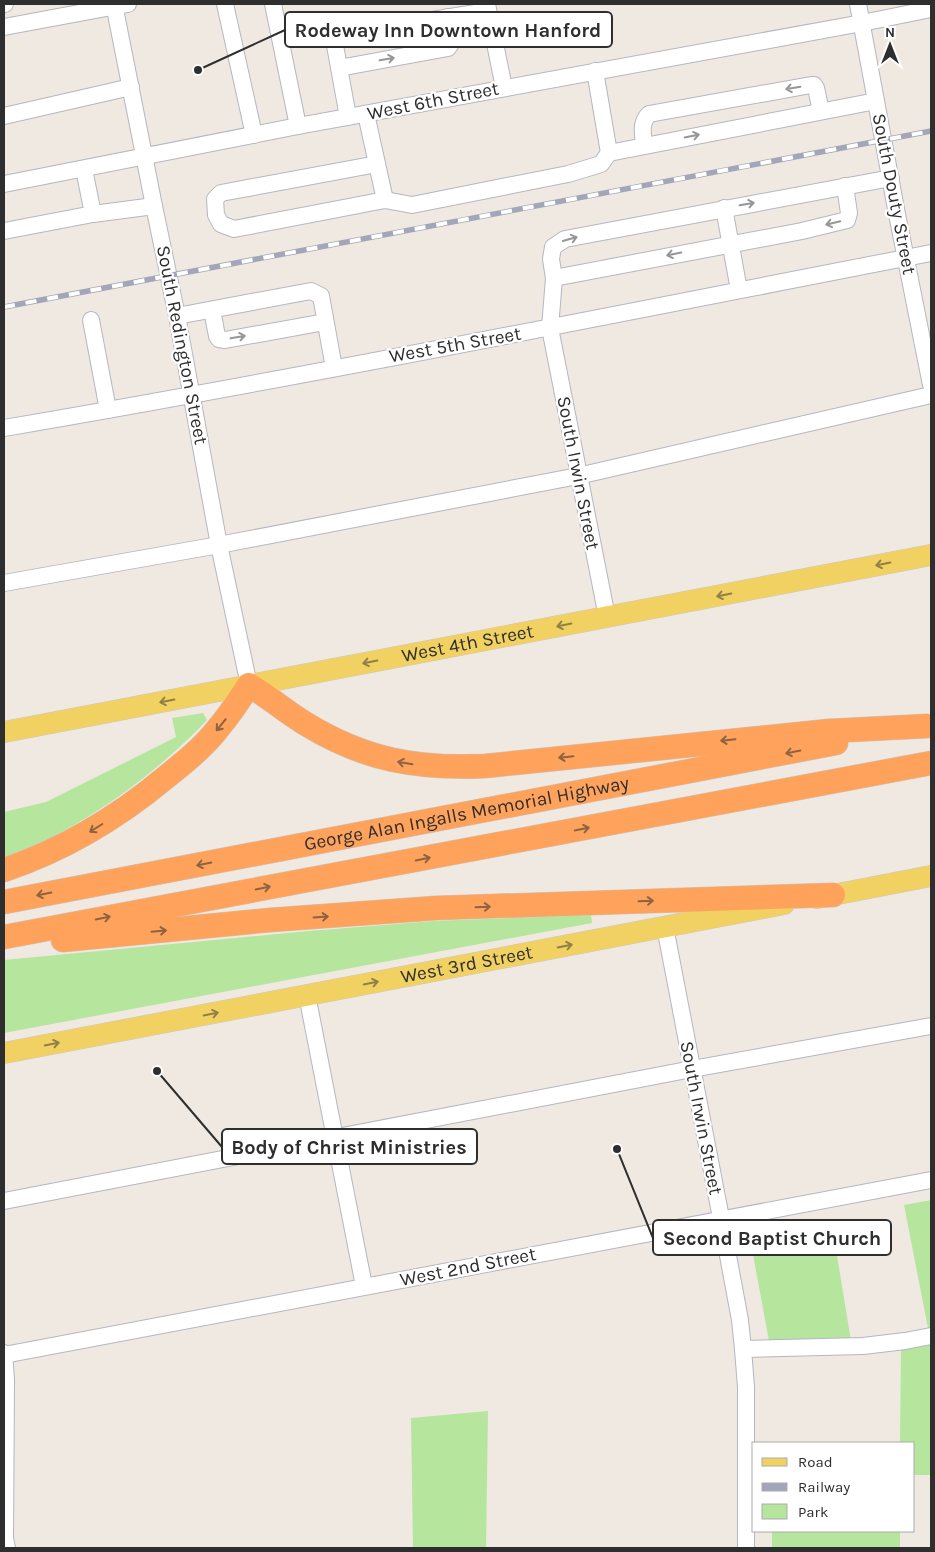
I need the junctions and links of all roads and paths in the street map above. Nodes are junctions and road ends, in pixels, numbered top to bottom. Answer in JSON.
{"nodes":[{"id":1,"x":119,"y":4,"type":"edge"},
{"id":2,"x":225,"y":4,"type":"edge"},
{"id":3,"x":273,"y":4,"type":"edge"},
{"id":4,"x":858,"y":4,"type":"edge"},
{"id":5,"x":488,"y":7,"type":"edge"},
{"id":6,"x":931,"y":9,"type":"edge"},
{"id":7,"x":448,"y":17,"type":"junction"},
{"id":8,"x":862,"y":23,"type":"junction"},
{"id":9,"x":4,"y":27,"type":"edge"},
{"id":10,"x":339,"y":68,"type":"junction"},
{"id":11,"x":594,"y":71,"type":"junction"},
{"id":12,"x":131,"y":87,"type":"junction"},
{"id":13,"x":504,"y":88,"type":"junction"},
{"id":14,"x":876,"y":101,"type":"junction"},
{"id":15,"x":821,"y":112,"type":"junction"},
{"id":16,"x":366,"y":114,"type":"junction"},
{"id":17,"x":4,"y":116,"type":"edge"},
{"id":18,"x":348,"y":117,"type":"junction"},
{"id":19,"x":298,"y":126,"type":"junction"},
{"id":20,"x":254,"y":135,"type":"junction"},
{"id":21,"x":644,"y":145,"type":"junction"},
{"id":22,"x":609,"y":153,"type":"junction"},
{"id":23,"x":144,"y":157,"type":"junction"},
{"id":24,"x":377,"y":164,"type":"junction"},
{"id":25,"x":84,"y":169,"type":"junction"},
{"id":26,"x":890,"y":178,"type":"junction"},
{"id":27,"x":4,"y":184,"type":"edge"},
{"id":28,"x":846,"y":186,"type":"junction"},
{"id":29,"x":385,"y":200,"type":"junction"},
{"id":30,"x":154,"y":206,"type":"junction"},
{"id":31,"x":724,"y":208,"type":"junction"},
{"id":32,"x":93,"y":214,"type":"junction"},
{"id":33,"x":4,"y":231,"type":"edge"},
{"id":34,"x":731,"y":244,"type":"junction"},
{"id":35,"x":931,"y":253,"type":"edge"},
{"id":36,"x":906,"y":258,"type":"junction"},
{"id":37,"x":554,"y":278,"type":"junction"},
{"id":38,"x":739,"y":290,"type":"junction"},
{"id":39,"x":212,"y":310,"type":"junction"},
{"id":40,"x":177,"y":316,"type":"junction"},
{"id":41,"x":91,"y":320,"type":"dead end"},
{"id":42,"x":325,"y":322,"type":"junction"},
{"id":43,"x":550,"y":328,"type":"junction"},
{"id":44,"x":334,"y":368,"type":"junction"},
{"id":45,"x":931,"y":385,"type":"edge"},
{"id":46,"x":193,"y":395,"type":"junction"},
{"id":47,"x":931,"y":395,"type":"edge"},
{"id":48,"x":108,"y":410,"type":"junction"},
{"id":49,"x":4,"y":428,"type":"edge"},
{"id":50,"x":578,"y":476,"type":"junction"},
{"id":51,"x":219,"y":545,"type":"junction"},
{"id":52,"x":931,"y":555,"type":"edge"},
{"id":53,"x":4,"y":583,"type":"edge"},
{"id":54,"x":607,"y":617,"type":"junction"},
{"id":55,"x":249,"y":685,"type":"junction"},
{"id":56,"x":929,"y":726,"type":"edge"},
{"id":57,"x":4,"y":732,"type":"edge"},
{"id":58,"x":931,"y":763,"type":"edge"},
{"id":59,"x":4,"y":870,"type":"edge"},
{"id":60,"x":931,"y":876,"type":"edge"},
{"id":61,"x":833,"y":895,"type":"junction"},
{"id":62,"x":4,"y":902,"type":"edge"},
{"id":63,"x":665,"y":927,"type":"junction"},
{"id":64,"x":4,"y":937,"type":"edge"},
{"id":65,"x":4,"y":942,"type":"edge"},
{"id":66,"x":308,"y":995,"type":"junction"},
{"id":67,"x":931,"y":1026,"type":"edge"},
{"id":68,"x":4,"y":1053,"type":"edge"},
{"id":69,"x":692,"y":1069,"type":"junction"},
{"id":70,"x":335,"y":1138,"type":"junction"},
{"id":71,"x":931,"y":1180,"type":"edge"},
{"id":72,"x":4,"y":1201,"type":"edge"},
{"id":73,"x":721,"y":1218,"type":"junction"},
{"id":74,"x":364,"y":1286,"type":"junction"},
{"id":75,"x":931,"y":1336,"type":"edge"},
{"id":76,"x":743,"y":1349,"type":"junction"},
{"id":77,"x":4,"y":1354,"type":"edge"},
{"id":78,"x":7,"y":1548,"type":"edge"},
{"id":79,"x":746,"y":1548,"type":"edge"}],
"edges":[{"from":1,"to":9,"type":"street"},
{"from":1,"to":12,"type":"street","name":"South Redington Street"},
{"from":2,"to":20,"type":"street"},
{"from":3,"to":19,"type":"street"},
{"from":4,"to":8,"type":"street","name":"South Douty Street"},
{"from":5,"to":7,"type":"street"},
{"from":5,"to":13,"type":"street"},
{"from":6,"to":8,"type":"street","name":"West 6th Street"},
{"from":10,"to":7,"type":"street","one_way":true},
{"from":7,"to":10,"type":"street"},
{"from":8,"to":11,"type":"street","name":"West 6th Street"},
{"from":8,"to":14,"type":"street","name":"South Douty Street"},
{"from":10,"to":18,"type":"street"},
{"from":11,"to":13,"type":"street","name":"West 6th Street"},
{"from":11,"to":22,"type":"street"},
{"from":12,"to":17,"type":"street"},
{"from":12,"to":23,"type":"street","name":"South Redington Street"},
{"from":13,"to":16,"type":"street","name":"West 6th Street"},
{"from":14,"to":15,"type":"street"},
{"from":14,"to":26,"type":"street","name":"South Douty Street"},
{"from":21,"to":15,"type":"street","one_way":true},
{"from":15,"to":21,"type":"street","one_way":true},
{"from":16,"to":18,"type":"street","name":"West 6th Street"},
{"from":16,"to":24,"type":"street"},
{"from":18,"to":19,"type":"street","name":"West 6th Street"},
{"from":19,"to":20,"type":"street","name":"West 6th Street"},
{"from":20,"to":23,"type":"street","name":"West 6th Street"},
{"from":21,"to":22,"type":"street"},
{"from":22,"to":29,"type":"street"},
{"from":23,"to":25,"type":"street","name":"West 6th Street"},
{"from":23,"to":30,"type":"street","name":"South Redington Street"},
{"from":24,"to":29,"type":"street"},
{"from":24,"to":29,"type":"street"},
{"from":25,"to":27,"type":"street","name":"West 6th Street"},
{"from":25,"to":32,"type":"street"},
{"from":26,"to":28,"type":"street"},
{"from":26,"to":36,"type":"street","name":"South Douty Street"},
{"from":31,"to":28,"type":"street","one_way":true},
{"from":28,"to":34,"type":"street","one_way":true},
{"from":30,"to":32,"type":"street"},
{"from":30,"to":40,"type":"street","name":"South Redington Street"},
{"from":31,"to":34,"type":"street"},
{"from":37,"to":31,"type":"street","name":"South Irwin Street","one_way":true},
{"from":32,"to":33,"type":"street"},
{"from":34,"to":37,"type":"street","one_way":true},
{"from":34,"to":38,"type":"street"},
{"from":35,"to":36,"type":"street","name":"West 5th Street"},
{"from":36,"to":38,"type":"street","name":"West 5th Street"},
{"from":36,"to":45,"type":"street","name":"South Douty Street"},
{"from":37,"to":43,"type":"street","name":"South Irwin Street"},
{"from":38,"to":43,"type":"street","name":"West 5th Street"},
{"from":39,"to":40,"type":"street"},
{"from":39,"to":42,"type":"street"},
{"from":39,"to":42,"type":"street","one_way":true},
{"from":40,"to":46,"type":"street","name":"South Redington Street"},
{"from":41,"to":48,"type":"street"},
{"from":42,"to":44,"type":"street"},
{"from":43,"to":44,"type":"street","name":"West 5th Street"},
{"from":43,"to":50,"type":"street","name":"South Irwin Street"},
{"from":44,"to":46,"type":"street","name":"West 5th Street"},
{"from":46,"to":48,"type":"street","name":"West 5th Street"},
{"from":46,"to":51,"type":"street","name":"South Redington Street"},
{"from":47,"to":50,"type":"street"},
{"from":48,"to":49,"type":"street","name":"West 5th Street"},
{"from":50,"to":51,"type":"street"},
{"from":50,"to":54,"type":"street","name":"South Irwin Street"},
{"from":51,"to":53,"type":"street"},
{"from":51,"to":55,"type":"street","name":"South Redington Street"},
{"from":52,"to":54,"type":"main road","name":"West 4th Street","one_way":true},
{"from":54,"to":55,"type":"main road","name":"West 4th Street","one_way":true},
{"from":56,"to":55,"type":"highway","one_way":true},
{"from":55,"to":57,"type":"main road","name":"West 4th Street","one_way":true},
{"from":55,"to":59,"type":"highway","one_way":true},
{"from":56,"to":62,"type":"highway","name":"George Alan Ingalls Memorial Highway","one_way":true},
{"from":64,"to":58,"type":"highway","name":"George Alan Ingalls Memorial Highway","one_way":true},
{"from":60,"to":61,"type":"main road","name":"West 3rd Street"},
{"from":61,"to":63,"type":"main road","name":"West 3rd Street"},
{"from":65,"to":61,"type":"highway","one_way":true},
{"from":66,"to":63,"type":"main road","name":"West 3rd Street","one_way":true},
{"from":63,"to":69,"type":"street","name":"South Irwin Street"},
{"from":68,"to":66,"type":"main road","name":"West 3rd Street","one_way":true},
{"from":66,"to":70,"type":"street"},
{"from":67,"to":69,"type":"street"},
{"from":69,"to":70,"type":"street"},
{"from":69,"to":73,"type":"street","name":"South Irwin Street"},
{"from":70,"to":72,"type":"street"},
{"from":70,"to":74,"type":"street"},
{"from":71,"to":73,"type":"street","name":"West 2nd Street"},
{"from":73,"to":74,"type":"street","name":"West 2nd Street"},
{"from":73,"to":76,"type":"street","name":"South Irwin Street"},
{"from":74,"to":77,"type":"street","name":"West 2nd Street"},
{"from":75,"to":76,"type":"street"},
{"from":76,"to":79,"type":"street","name":"South Irwin Street"},
{"from":77,"to":78,"type":"street"}]}
